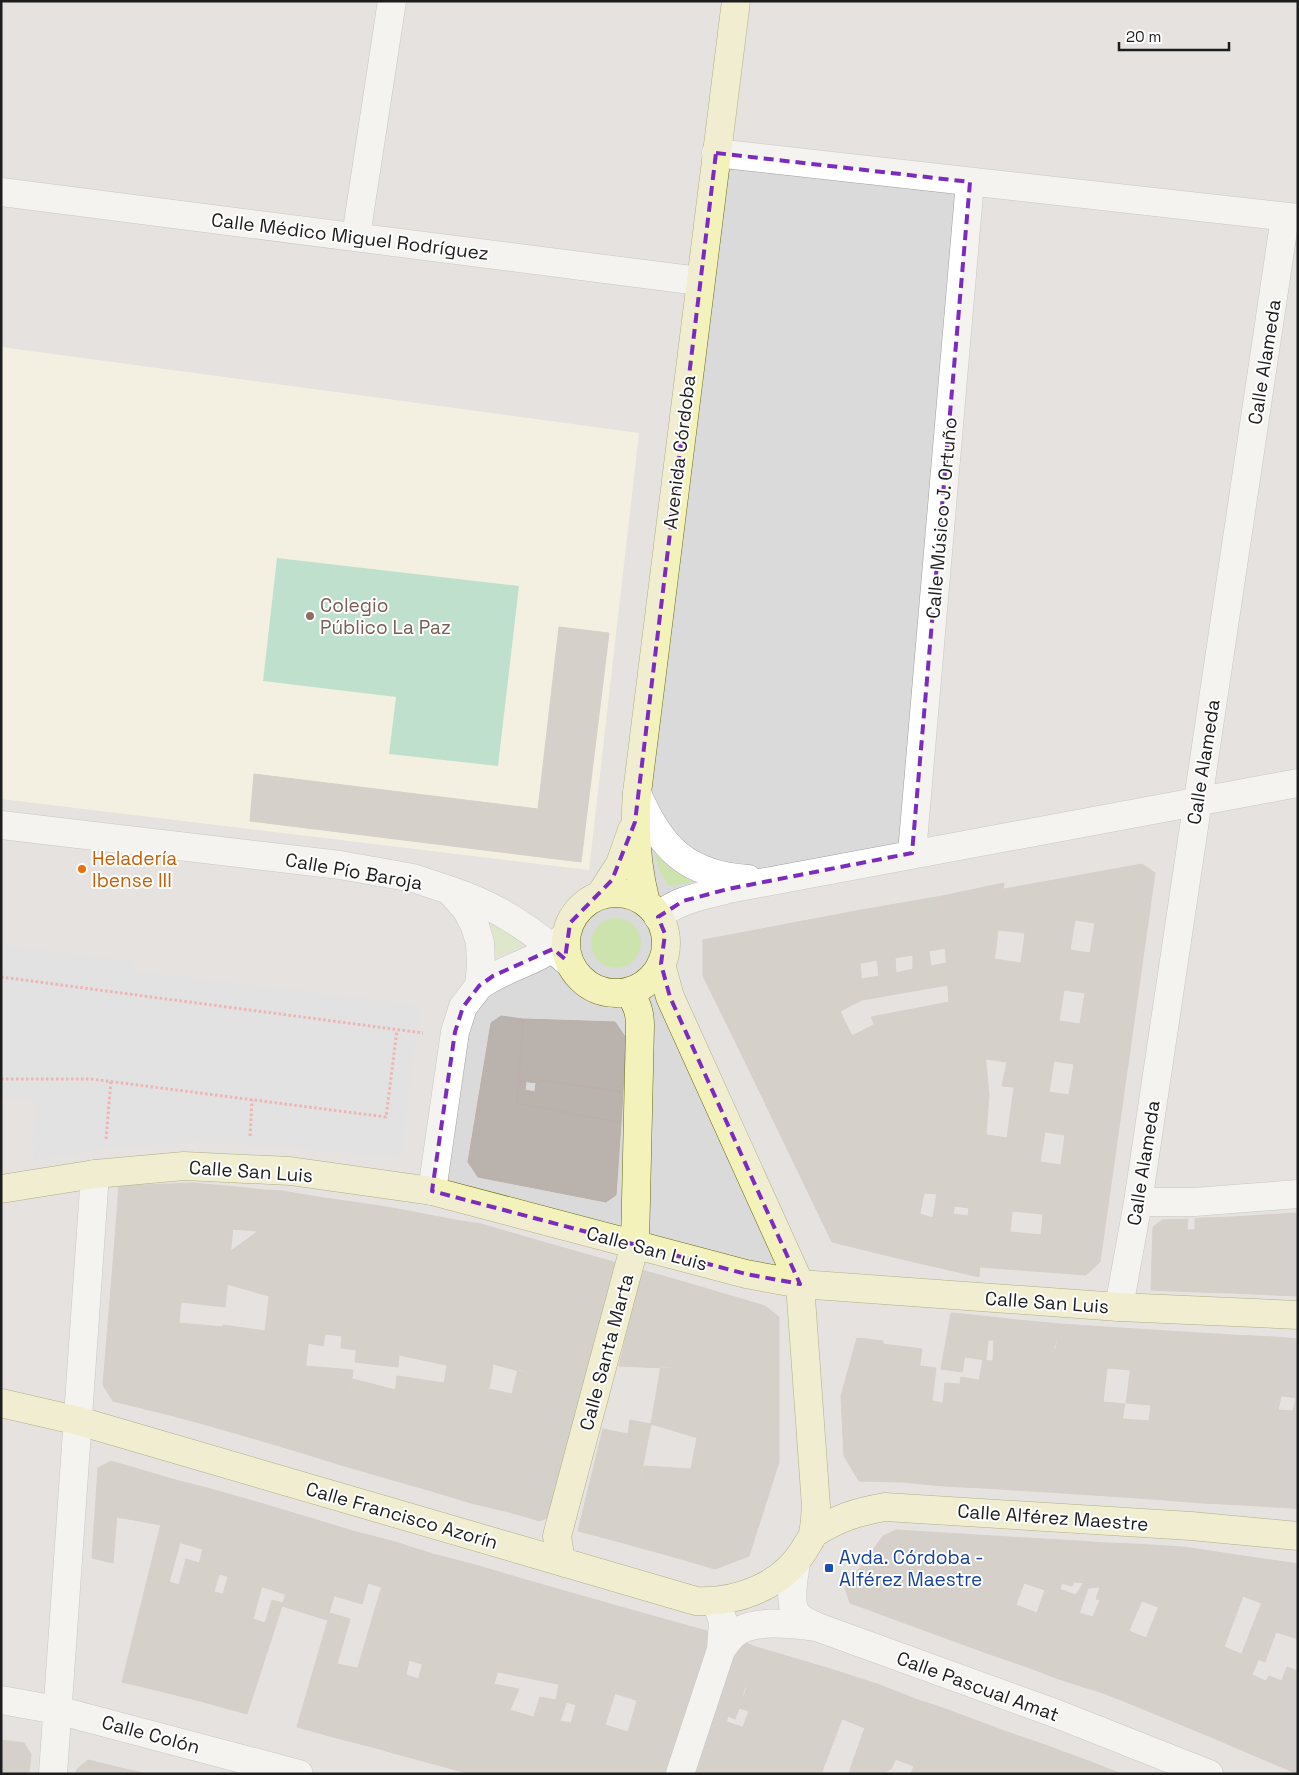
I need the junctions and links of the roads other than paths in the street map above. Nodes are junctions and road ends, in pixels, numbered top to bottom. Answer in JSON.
{"nodes":[{"id":1,"x":392,"y":1,"type":"edge"},
{"id":2,"x":736,"y":1,"type":"edge"},
{"id":3,"x":716,"y":152,"type":"junction"},
{"id":4,"x":970,"y":182,"type":"junction"},
{"id":5,"x":1,"y":192,"type":"edge"},
{"id":6,"x":1292,"y":218,"type":"edge"},
{"id":7,"x":356,"y":236,"type":"junction"},
{"id":8,"x":699,"y":281,"type":"junction"},
{"id":9,"x":1298,"y":783,"type":"edge"},
{"id":10,"x":637,"y":793,"type":"junction"},
{"id":11,"x":1197,"y":800,"type":"junction"},
{"id":12,"x":635,"y":822,"type":"junction"},
{"id":13,"x":1,"y":825,"type":"edge"},
{"id":14,"x":912,"y":853,"type":"junction"},
{"id":15,"x":787,"y":878,"type":"junction"},
{"id":16,"x":449,"y":890,"type":"junction"},
{"id":17,"x":600,"y":895,"type":"junction"},
{"id":18,"x":652,"y":910,"type":"junction"},
{"id":19,"x":563,"y":949,"type":"junction"},
{"id":20,"x":661,"y":964,"type":"junction"},
{"id":21,"x":479,"y":986,"type":"junction"},
{"id":22,"x":626,"y":992,"type":"junction"},
{"id":23,"x":95,"y":1174,"type":"junction"},
{"id":24,"x":1,"y":1189,"type":"edge"},
{"id":25,"x":432,"y":1191,"type":"junction"},
{"id":26,"x":1298,"y":1194,"type":"edge"},
{"id":27,"x":1138,"y":1202,"type":"junction"},
{"id":28,"x":635,"y":1244,"type":"junction"},
{"id":29,"x":800,"y":1284,"type":"junction"},
{"id":30,"x":1119,"y":1307,"type":"junction"},
{"id":31,"x":1298,"y":1315,"type":"edge"},
{"id":32,"x":1,"y":1404,"type":"edge"},
{"id":33,"x":79,"y":1421,"type":"junction"},
{"id":34,"x":813,"y":1534,"type":"junction"},
{"id":35,"x":1298,"y":1536,"type":"edge"},
{"id":36,"x":565,"y":1563,"type":"junction"},
{"id":37,"x":796,"y":1563,"type":"junction"},
{"id":38,"x":716,"y":1602,"type":"junction"},
{"id":39,"x":817,"y":1626,"type":"junction"},
{"id":40,"x":721,"y":1650,"type":"junction"},
{"id":41,"x":1,"y":1700,"type":"edge"},
{"id":42,"x":57,"y":1710,"type":"junction"},
{"id":43,"x":53,"y":1774,"type":"edge"},
{"id":44,"x":299,"y":1774,"type":"edge"},
{"id":45,"x":680,"y":1774,"type":"edge"},
{"id":46,"x":1209,"y":1774,"type":"edge"}],
"edges":[{"from":1,"to":7,"type":"street"},
{"from":2,"to":3,"type":"main road","name":"Avenida Córdoba"},
{"from":3,"to":4,"type":"street"},
{"from":3,"to":8,"type":"main road","name":"Avenida Córdoba"},
{"from":4,"to":6,"type":"street"},
{"from":4,"to":14,"type":"street","name":"Calle Músico J. Ortuño"},
{"from":5,"to":7,"type":"street","name":"Calle Médico Miguel Rodríguez"},
{"from":6,"to":11,"type":"street","name":"Calle Alameda"},
{"from":7,"to":8,"type":"street","name":"Calle Médico Miguel Rodríguez"},
{"from":8,"to":10,"type":"main road","name":"Avenida Córdoba"},
{"from":9,"to":11,"type":"street"},
{"from":10,"to":12,"type":"main road","name":"Avenida Córdoba"},
{"from":10,"to":15,"type":"street"},
{"from":11,"to":14,"type":"street"},
{"from":11,"to":27,"type":"street","name":"Calle Alameda"},
{"from":12,"to":17,"type":"main road"},
{"from":12,"to":18,"type":"main road","name":"Avenida Córdoba"},
{"from":13,"to":16,"type":"street","name":"Calle Pío Baroja"},
{"from":14,"to":15,"type":"street"},
{"from":15,"to":18,"type":"street"},
{"from":16,"to":19,"type":"street"},
{"from":16,"to":21,"type":"street","name":"Calle Pío Baroja"},
{"from":17,"to":18,"type":"main road"},
{"from":17,"to":19,"type":"main road"},
{"from":18,"to":20,"type":"main road"},
{"from":19,"to":21,"type":"street"},
{"from":19,"to":22,"type":"main road"},
{"from":20,"to":22,"type":"main road"},
{"from":20,"to":29,"type":"main road"},
{"from":21,"to":25,"type":"street"},
{"from":22,"to":28,"type":"main road","name":"Calle Santa Marta"},
{"from":23,"to":24,"type":"main road","name":"Calle San Luis"},
{"from":23,"to":25,"type":"main road","name":"Calle San Luis"},
{"from":23,"to":33,"type":"street"},
{"from":25,"to":28,"type":"main road","name":"Calle San Luis"},
{"from":26,"to":27,"type":"street"},
{"from":27,"to":30,"type":"street","name":"Calle Alameda"},
{"from":28,"to":29,"type":"main road","name":"Calle San Luis"},
{"from":28,"to":36,"type":"main road","name":"Calle Santa Marta"},
{"from":29,"to":30,"type":"main road","name":"Calle San Luis"},
{"from":29,"to":34,"type":"main road"},
{"from":30,"to":31,"type":"main road","name":"Calle San Luis"},
{"from":32,"to":33,"type":"main road","name":"Calle Francisco Azorín"},
{"from":33,"to":36,"type":"main road","name":"Calle Francisco Azorín"},
{"from":33,"to":42,"type":"street"},
{"from":34,"to":35,"type":"main road","name":"Calle Alférez Maestre"},
{"from":34,"to":37,"type":"main road"},
{"from":36,"to":38,"type":"main road","name":"Calle Francisco Azorín"},
{"from":37,"to":38,"type":"main road","name":"Calle Francisco Azorín"},
{"from":37,"to":39,"type":"street","name":"Calle Pascual Amat"},
{"from":38,"to":40,"type":"street"},
{"from":39,"to":40,"type":"street"},
{"from":39,"to":46,"type":"street","name":"Calle Pascual Amat"},
{"from":40,"to":45,"type":"street"},
{"from":41,"to":42,"type":"street","name":"Calle Colón"},
{"from":42,"to":43,"type":"street"},
{"from":42,"to":44,"type":"street","name":"Calle Colón"}]}
